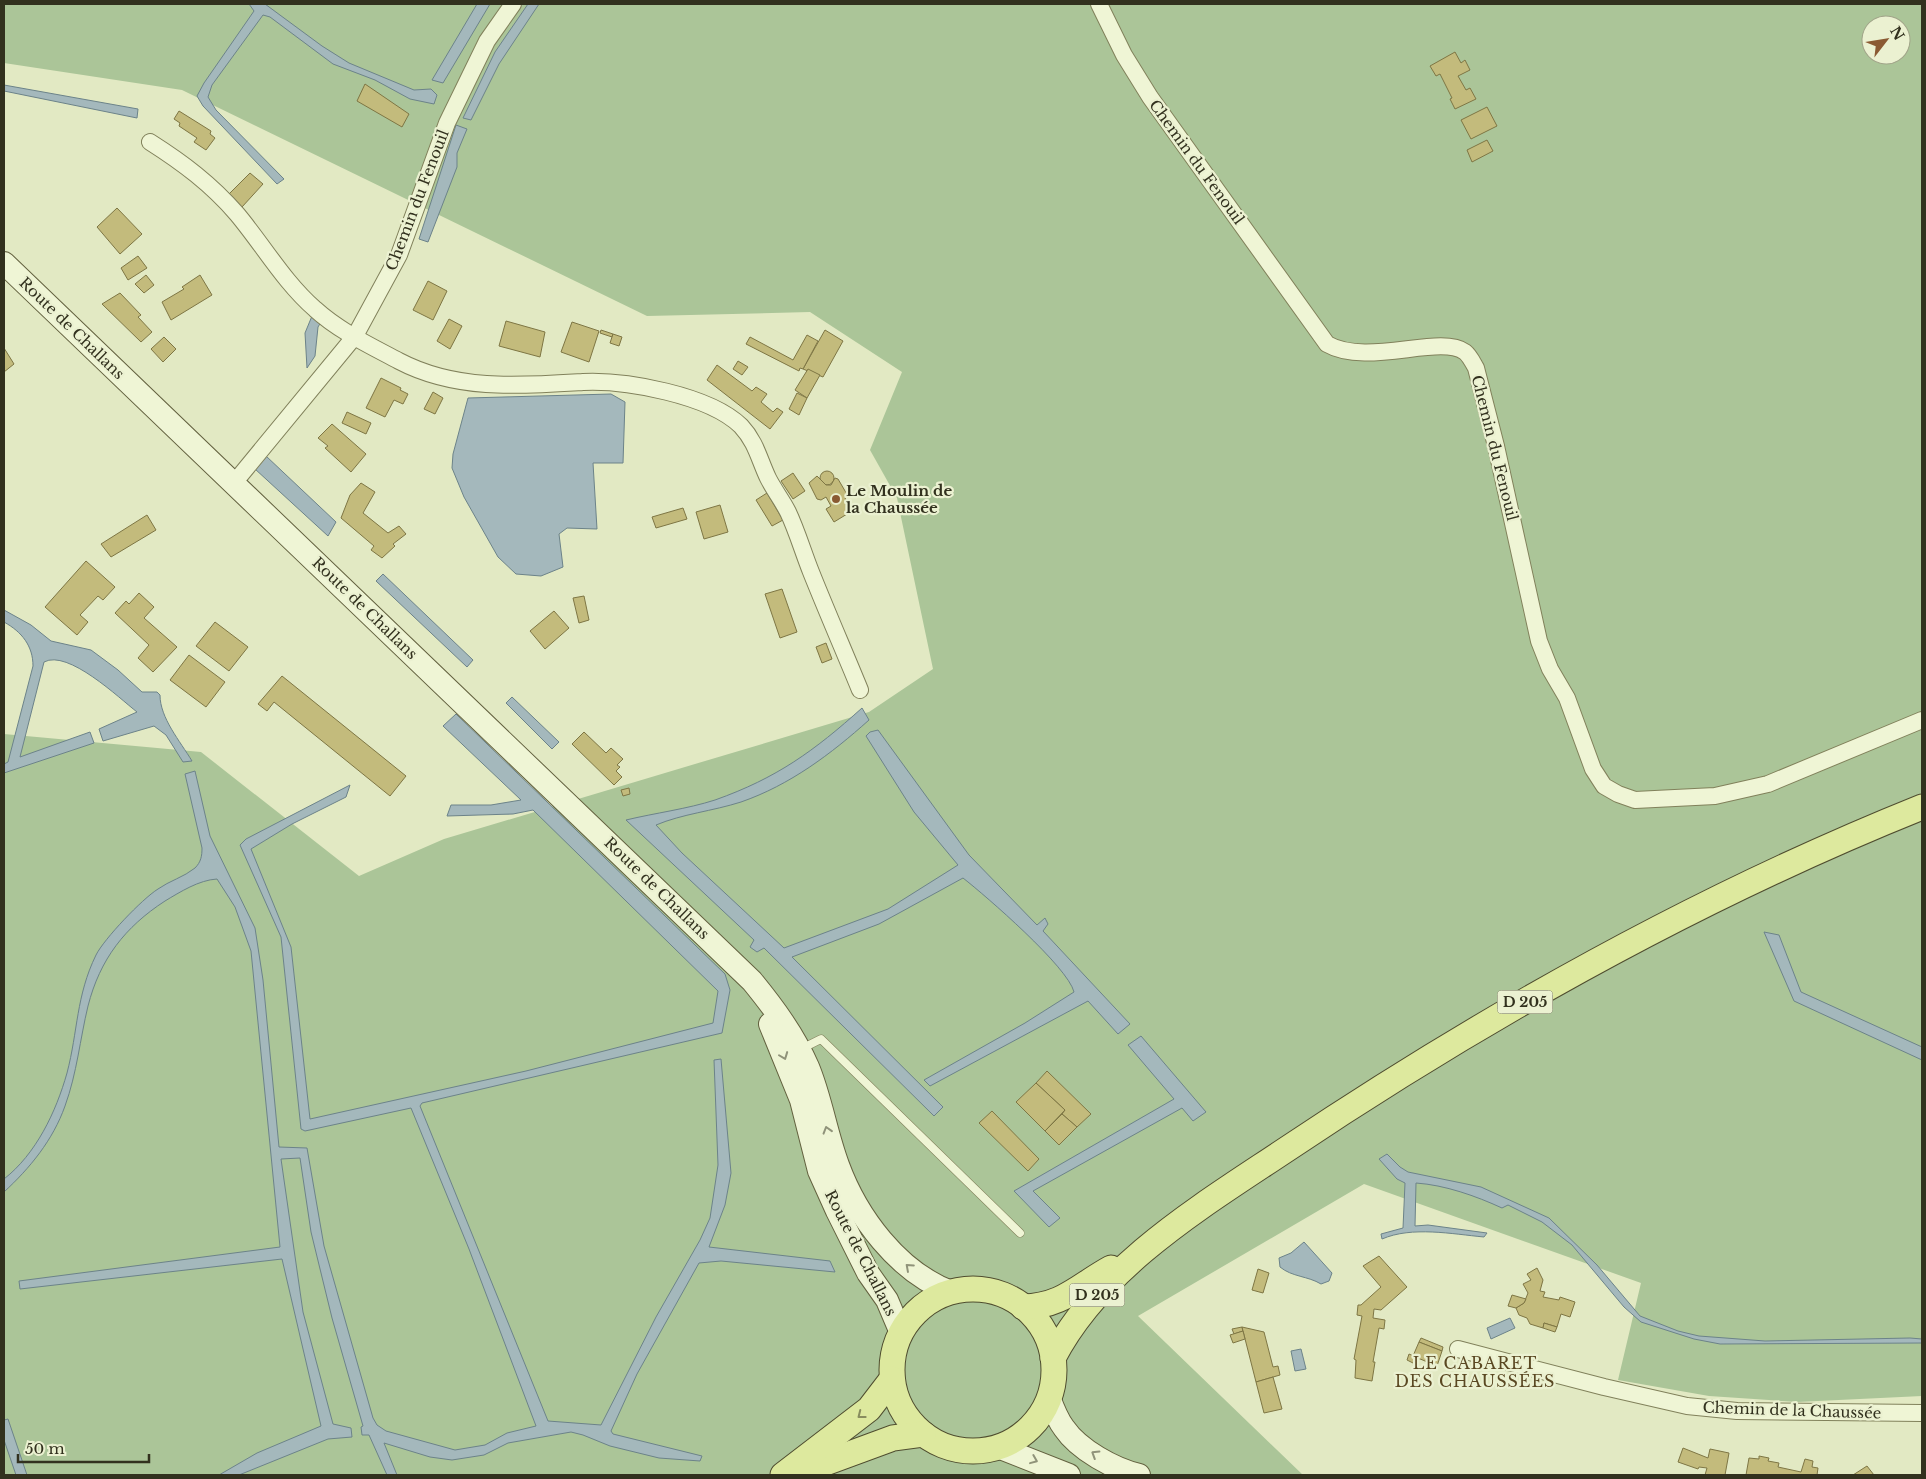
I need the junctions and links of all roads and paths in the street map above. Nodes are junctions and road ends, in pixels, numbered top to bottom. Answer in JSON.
{"nodes":[{"id":1,"x":513,"y":4,"type":"edge"},
{"id":2,"x":1098,"y":4,"type":"edge"},
{"id":3,"x":150,"y":142,"type":"dead end"},
{"id":4,"x":4,"y":263,"type":"edge"},
{"id":5,"x":355,"y":336,"type":"junction"},
{"id":6,"x":234,"y":482,"type":"junction"},
{"id":7,"x":860,"y":690,"type":"dead end"},
{"id":8,"x":1922,"y":720,"type":"edge"},
{"id":9,"x":1922,"y":807,"type":"edge"},
{"id":10,"x":725,"y":954,"type":"junction"},
{"id":11,"x":799,"y":1051,"type":"junction"},
{"id":12,"x":1020,"y":1233,"type":"dead end"},
{"id":13,"x":1154,"y":1243,"type":"junction"},
{"id":14,"x":951,"y":1292,"type":"junction"},
{"id":15,"x":1023,"y":1307,"type":"junction"},
{"id":16,"x":900,"y":1334,"type":"junction"},
{"id":17,"x":1458,"y":1348,"type":"dead end"},
{"id":18,"x":1053,"y":1358,"type":"junction"},
{"id":19,"x":892,"y":1379,"type":"junction"},
{"id":20,"x":1049,"y":1397,"type":"junction"},
{"id":21,"x":1922,"y":1413,"type":"edge"},
{"id":22,"x":923,"y":1434,"type":"junction"},
{"id":23,"x":998,"y":1447,"type":"junction"},
{"id":24,"x":783,"y":1475,"type":"edge"},
{"id":25,"x":793,"y":1475,"type":"edge"},
{"id":26,"x":1069,"y":1475,"type":"edge"},
{"id":27,"x":1139,"y":1475,"type":"edge"}],
"edges":[{"from":1,"to":5,"type":"street","name":"Chemin du Fenouil"},
{"from":2,"to":8,"type":"street","name":"Chemin du Fenouil"},
{"from":3,"to":5,"type":"street"},
{"from":4,"to":6,"type":"main road","name":"Route de Challans"},
{"from":5,"to":6,"type":"street","name":"Chemin du Fenouil"},
{"from":5,"to":7,"type":"street"},
{"from":6,"to":10,"type":"main road","name":"Route de Challans"},
{"from":9,"to":13,"type":"main road","number":"D 205"},
{"from":10,"to":11,"type":"main road","name":"Route de Challans"},
{"from":10,"to":16,"type":"main road","name":"Route de Challans","one_way":true},
{"from":11,"to":12,"type":"lane"},
{"from":14,"to":11,"type":"main road","name":"Route de Challans","one_way":true},
{"from":13,"to":15,"type":"main road","number":"D 205"},
{"from":13,"to":18,"type":"main road","number":"D 205"},
{"from":14,"to":15,"type":"main road"},
{"from":14,"to":16,"type":"main road"},
{"from":15,"to":18,"type":"main road"},
{"from":16,"to":19,"type":"main road"},
{"from":17,"to":21,"type":"street","name":"Chemin de la Chaussée"},
{"from":18,"to":20,"type":"main road"},
{"from":19,"to":22,"type":"main road"},
{"from":19,"to":24,"type":"main road","one_way":true},
{"from":20,"to":23,"type":"main road"},
{"from":27,"to":20,"type":"main road","one_way":true},
{"from":22,"to":23,"type":"main road"},
{"from":22,"to":25,"type":"main road"},
{"from":23,"to":26,"type":"main road","one_way":true}]}
